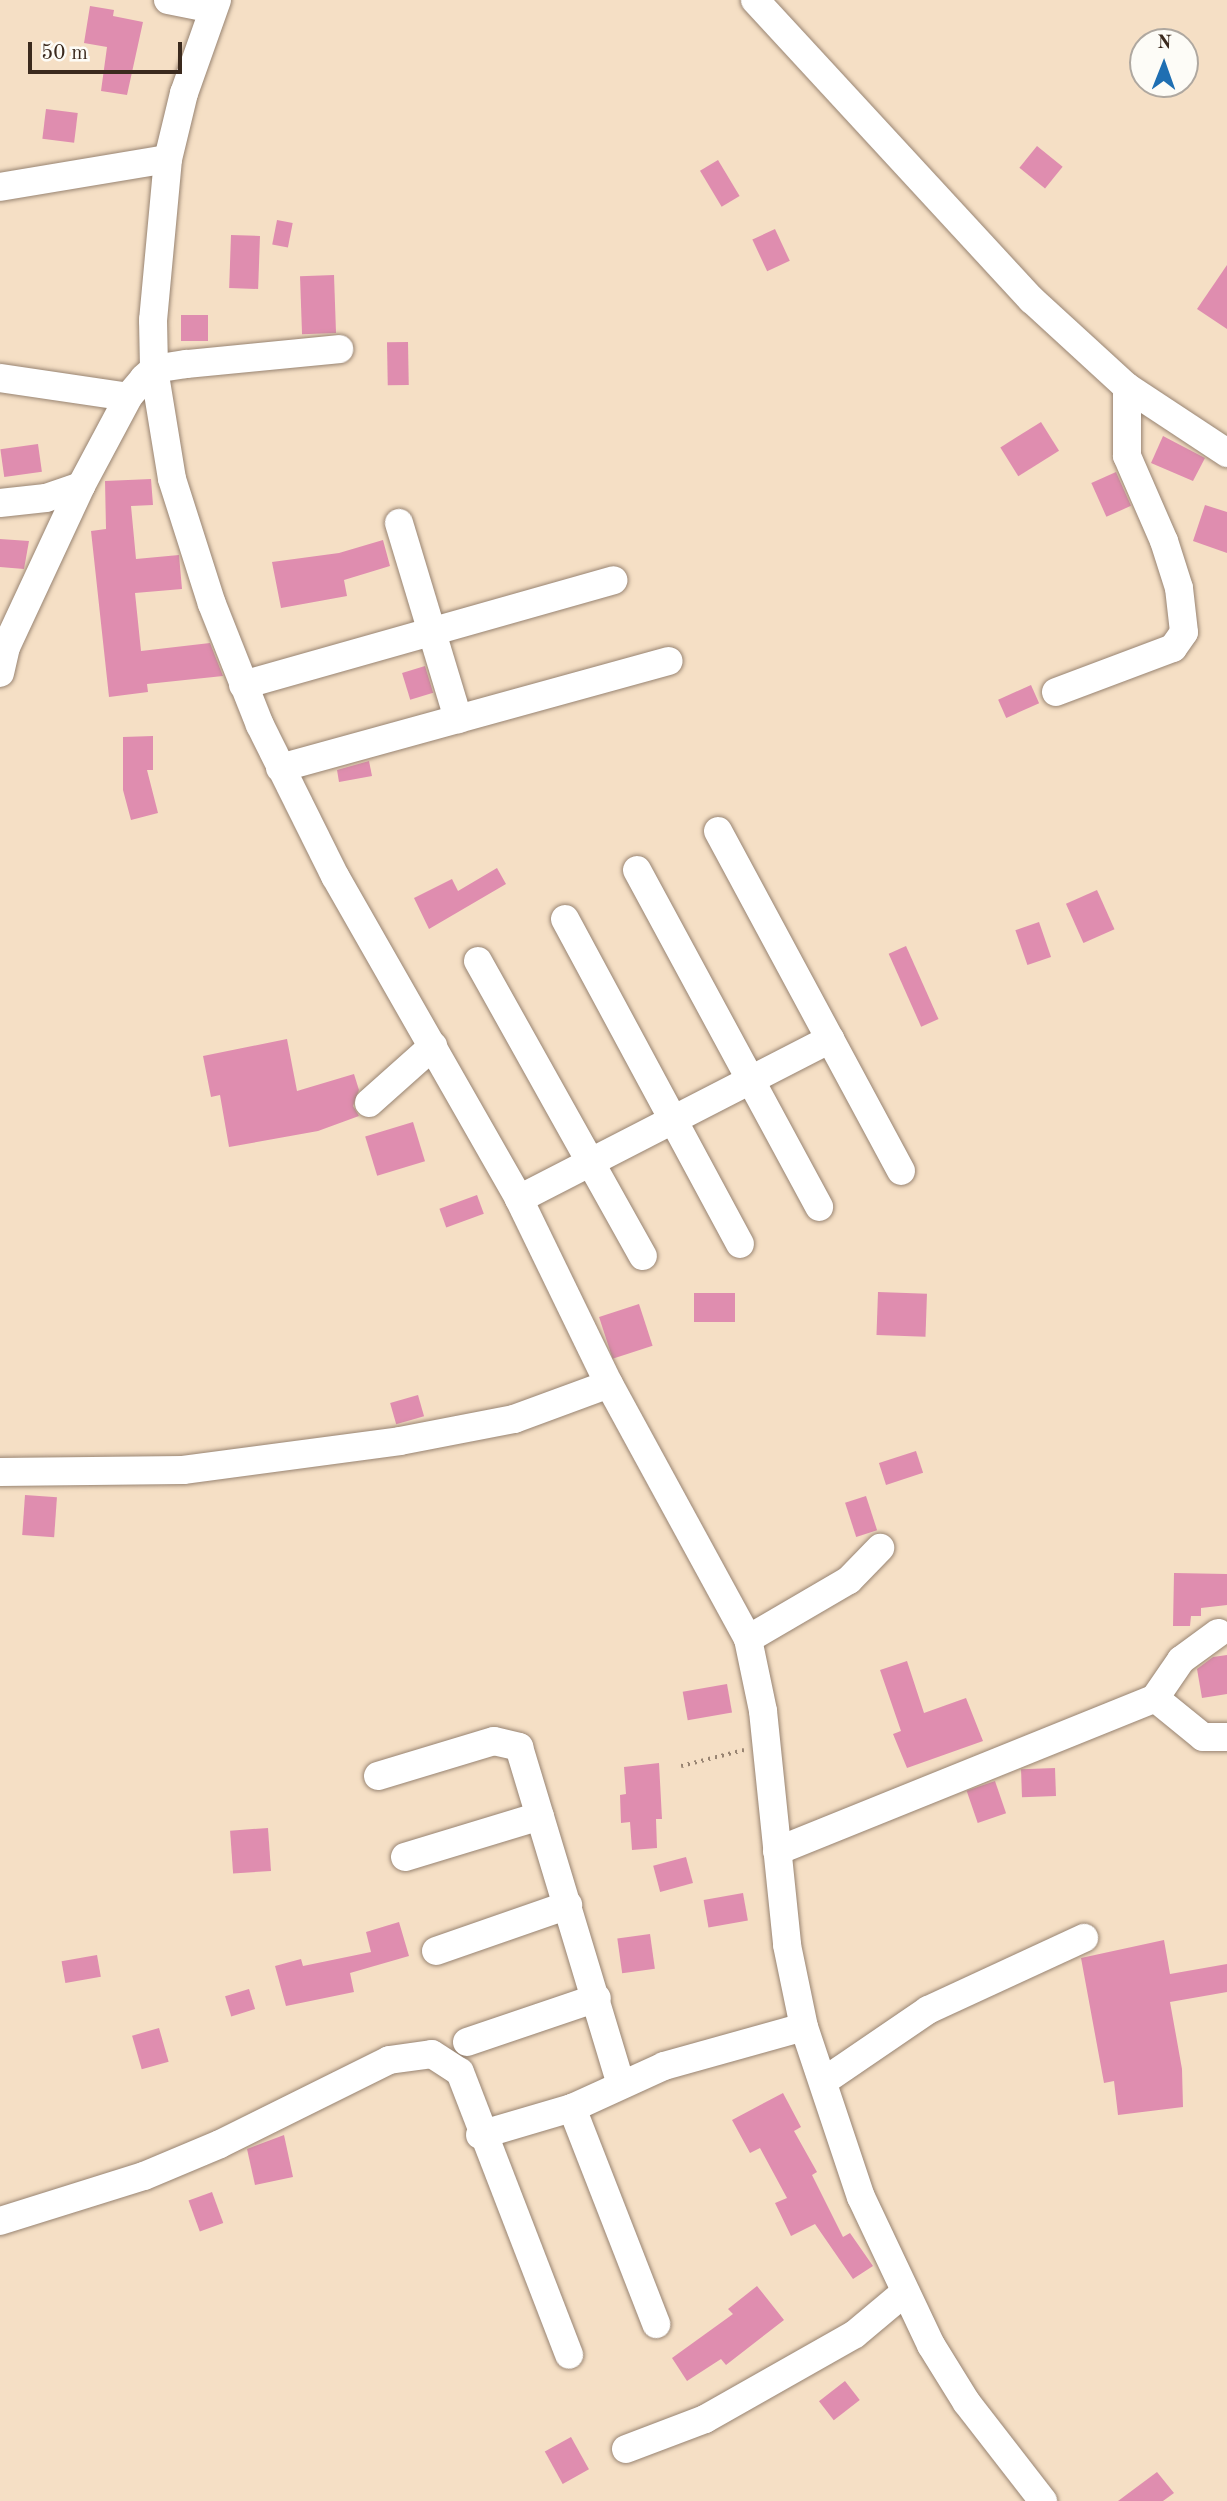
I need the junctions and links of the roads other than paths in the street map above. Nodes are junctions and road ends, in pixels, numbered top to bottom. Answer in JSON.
{"nodes":[{"id":1,"x":168,"y":0,"type":"edge"},
{"id":2,"x":755,"y":0,"type":"edge"},
{"id":3,"x":215,"y":4,"type":"edge"},
{"id":4,"x":168,"y":159,"type":"junction"},
{"id":5,"x":0,"y":187,"type":"edge"},
{"id":6,"x":339,"y":349,"type":"dead end"},
{"id":7,"x":154,"y":369,"type":"junction"},
{"id":8,"x":0,"y":378,"type":"edge"},
{"id":9,"x":1127,"y":387,"type":"junction"},
{"id":10,"x":128,"y":397,"type":"junction"},
{"id":11,"x":1227,"y":453,"type":"edge"},
{"id":12,"x":81,"y":486,"type":"junction"},
{"id":13,"x":0,"y":503,"type":"edge"},
{"id":14,"x":399,"y":523,"type":"dead end"},
{"id":15,"x":613,"y":580,"type":"dead end"},
{"id":16,"x":430,"y":632,"type":"junction"},
{"id":17,"x":669,"y":661,"type":"dead end"},
{"id":18,"x":0,"y":673,"type":"edge"},
{"id":19,"x":243,"y":685,"type":"junction"},
{"id":20,"x":1056,"y":692,"type":"dead end"},
{"id":21,"x":458,"y":719,"type":"junction"},
{"id":22,"x":280,"y":768,"type":"junction"},
{"id":23,"x":718,"y":831,"type":"dead end"},
{"id":24,"x":637,"y":870,"type":"dead end"},
{"id":25,"x":565,"y":919,"type":"dead end"},
{"id":26,"x":478,"y":961,"type":"dead end"},
{"id":27,"x":830,"y":1039,"type":"junction"},
{"id":28,"x":433,"y":1046,"type":"junction"},
{"id":29,"x":751,"y":1080,"type":"junction"},
{"id":30,"x":369,"y":1103,"type":"dead end"},
{"id":31,"x":675,"y":1121,"type":"junction"},
{"id":32,"x":590,"y":1166,"type":"junction"},
{"id":33,"x":901,"y":1171,"type":"dead end"},
{"id":34,"x":519,"y":1199,"type":"junction"},
{"id":35,"x":819,"y":1207,"type":"dead end"},
{"id":36,"x":740,"y":1244,"type":"dead end"},
{"id":37,"x":643,"y":1256,"type":"dead end"},
{"id":38,"x":609,"y":1384,"type":"junction"},
{"id":39,"x":0,"y":1472,"type":"edge"},
{"id":40,"x":880,"y":1548,"type":"dead end"},
{"id":41,"x":1218,"y":1633,"type":"dead end"},
{"id":42,"x":748,"y":1640,"type":"junction"},
{"id":43,"x":1155,"y":1698,"type":"junction"},
{"id":44,"x":1227,"y":1737,"type":"edge"},
{"id":45,"x":377,"y":1776,"type":"dead end"},
{"id":46,"x":540,"y":1816,"type":"junction"},
{"id":47,"x":777,"y":1852,"type":"junction"},
{"id":48,"x":405,"y":1857,"type":"dead end"},
{"id":49,"x":568,"y":1905,"type":"junction"},
{"id":50,"x":1084,"y":1938,"type":"dead end"},
{"id":51,"x":436,"y":1951,"type":"dead end"},
{"id":52,"x":597,"y":1998,"type":"junction"},
{"id":53,"x":804,"y":2026,"type":"junction"},
{"id":54,"x":467,"y":2042,"type":"dead end"},
{"id":55,"x":824,"y":2081,"type":"junction"},
{"id":56,"x":621,"y":2084,"type":"junction"},
{"id":57,"x":572,"y":2108,"type":"junction"},
{"id":58,"x":481,"y":2135,"type":"junction"},
{"id":59,"x":0,"y":2221,"type":"edge"},
{"id":60,"x":905,"y":2292,"type":"junction"},
{"id":61,"x":656,"y":2324,"type":"dead end"},
{"id":62,"x":569,"y":2355,"type":"dead end"},
{"id":63,"x":626,"y":2449,"type":"dead end"},
{"id":64,"x":1043,"y":2501,"type":"edge"}],
"edges":[{"from":1,"to":3,"type":"street"},
{"from":2,"to":9,"type":"street"},
{"from":3,"to":4,"type":"street"},
{"from":4,"to":5,"type":"street"},
{"from":4,"to":7,"type":"street"},
{"from":6,"to":7,"type":"street"},
{"from":7,"to":10,"type":"street"},
{"from":7,"to":19,"type":"street"},
{"from":8,"to":10,"type":"street"},
{"from":9,"to":11,"type":"street"},
{"from":9,"to":20,"type":"street"},
{"from":10,"to":12,"type":"street"},
{"from":12,"to":13,"type":"street"},
{"from":12,"to":18,"type":"street"},
{"from":14,"to":16,"type":"street"},
{"from":15,"to":16,"type":"street"},
{"from":16,"to":19,"type":"street"},
{"from":16,"to":21,"type":"street"},
{"from":17,"to":21,"type":"street"},
{"from":19,"to":22,"type":"street"},
{"from":21,"to":22,"type":"street"},
{"from":22,"to":28,"type":"street"},
{"from":23,"to":27,"type":"street"},
{"from":24,"to":29,"type":"street"},
{"from":25,"to":31,"type":"street"},
{"from":26,"to":32,"type":"street"},
{"from":27,"to":29,"type":"street"},
{"from":27,"to":33,"type":"street"},
{"from":28,"to":30,"type":"street"},
{"from":28,"to":34,"type":"street"},
{"from":29,"to":31,"type":"street"},
{"from":29,"to":35,"type":"street"},
{"from":31,"to":32,"type":"street"},
{"from":31,"to":36,"type":"street"},
{"from":32,"to":34,"type":"street"},
{"from":32,"to":37,"type":"street"},
{"from":34,"to":38,"type":"street"},
{"from":38,"to":39,"type":"street"},
{"from":38,"to":42,"type":"street"},
{"from":40,"to":42,"type":"street"},
{"from":41,"to":43,"type":"street"},
{"from":42,"to":47,"type":"street"},
{"from":43,"to":44,"type":"street"},
{"from":43,"to":47,"type":"street"},
{"from":45,"to":46,"type":"street"},
{"from":46,"to":48,"type":"street"},
{"from":46,"to":49,"type":"street"},
{"from":47,"to":53,"type":"street"},
{"from":49,"to":51,"type":"street"},
{"from":49,"to":52,"type":"street"},
{"from":50,"to":55,"type":"street"},
{"from":52,"to":54,"type":"street"},
{"from":52,"to":56,"type":"street"},
{"from":53,"to":55,"type":"street"},
{"from":53,"to":56,"type":"street"},
{"from":55,"to":60,"type":"street"},
{"from":56,"to":57,"type":"street"},
{"from":57,"to":58,"type":"street"},
{"from":57,"to":61,"type":"street"},
{"from":58,"to":59,"type":"street"},
{"from":58,"to":62,"type":"street"},
{"from":60,"to":63,"type":"street"},
{"from":60,"to":64,"type":"street"}]}
